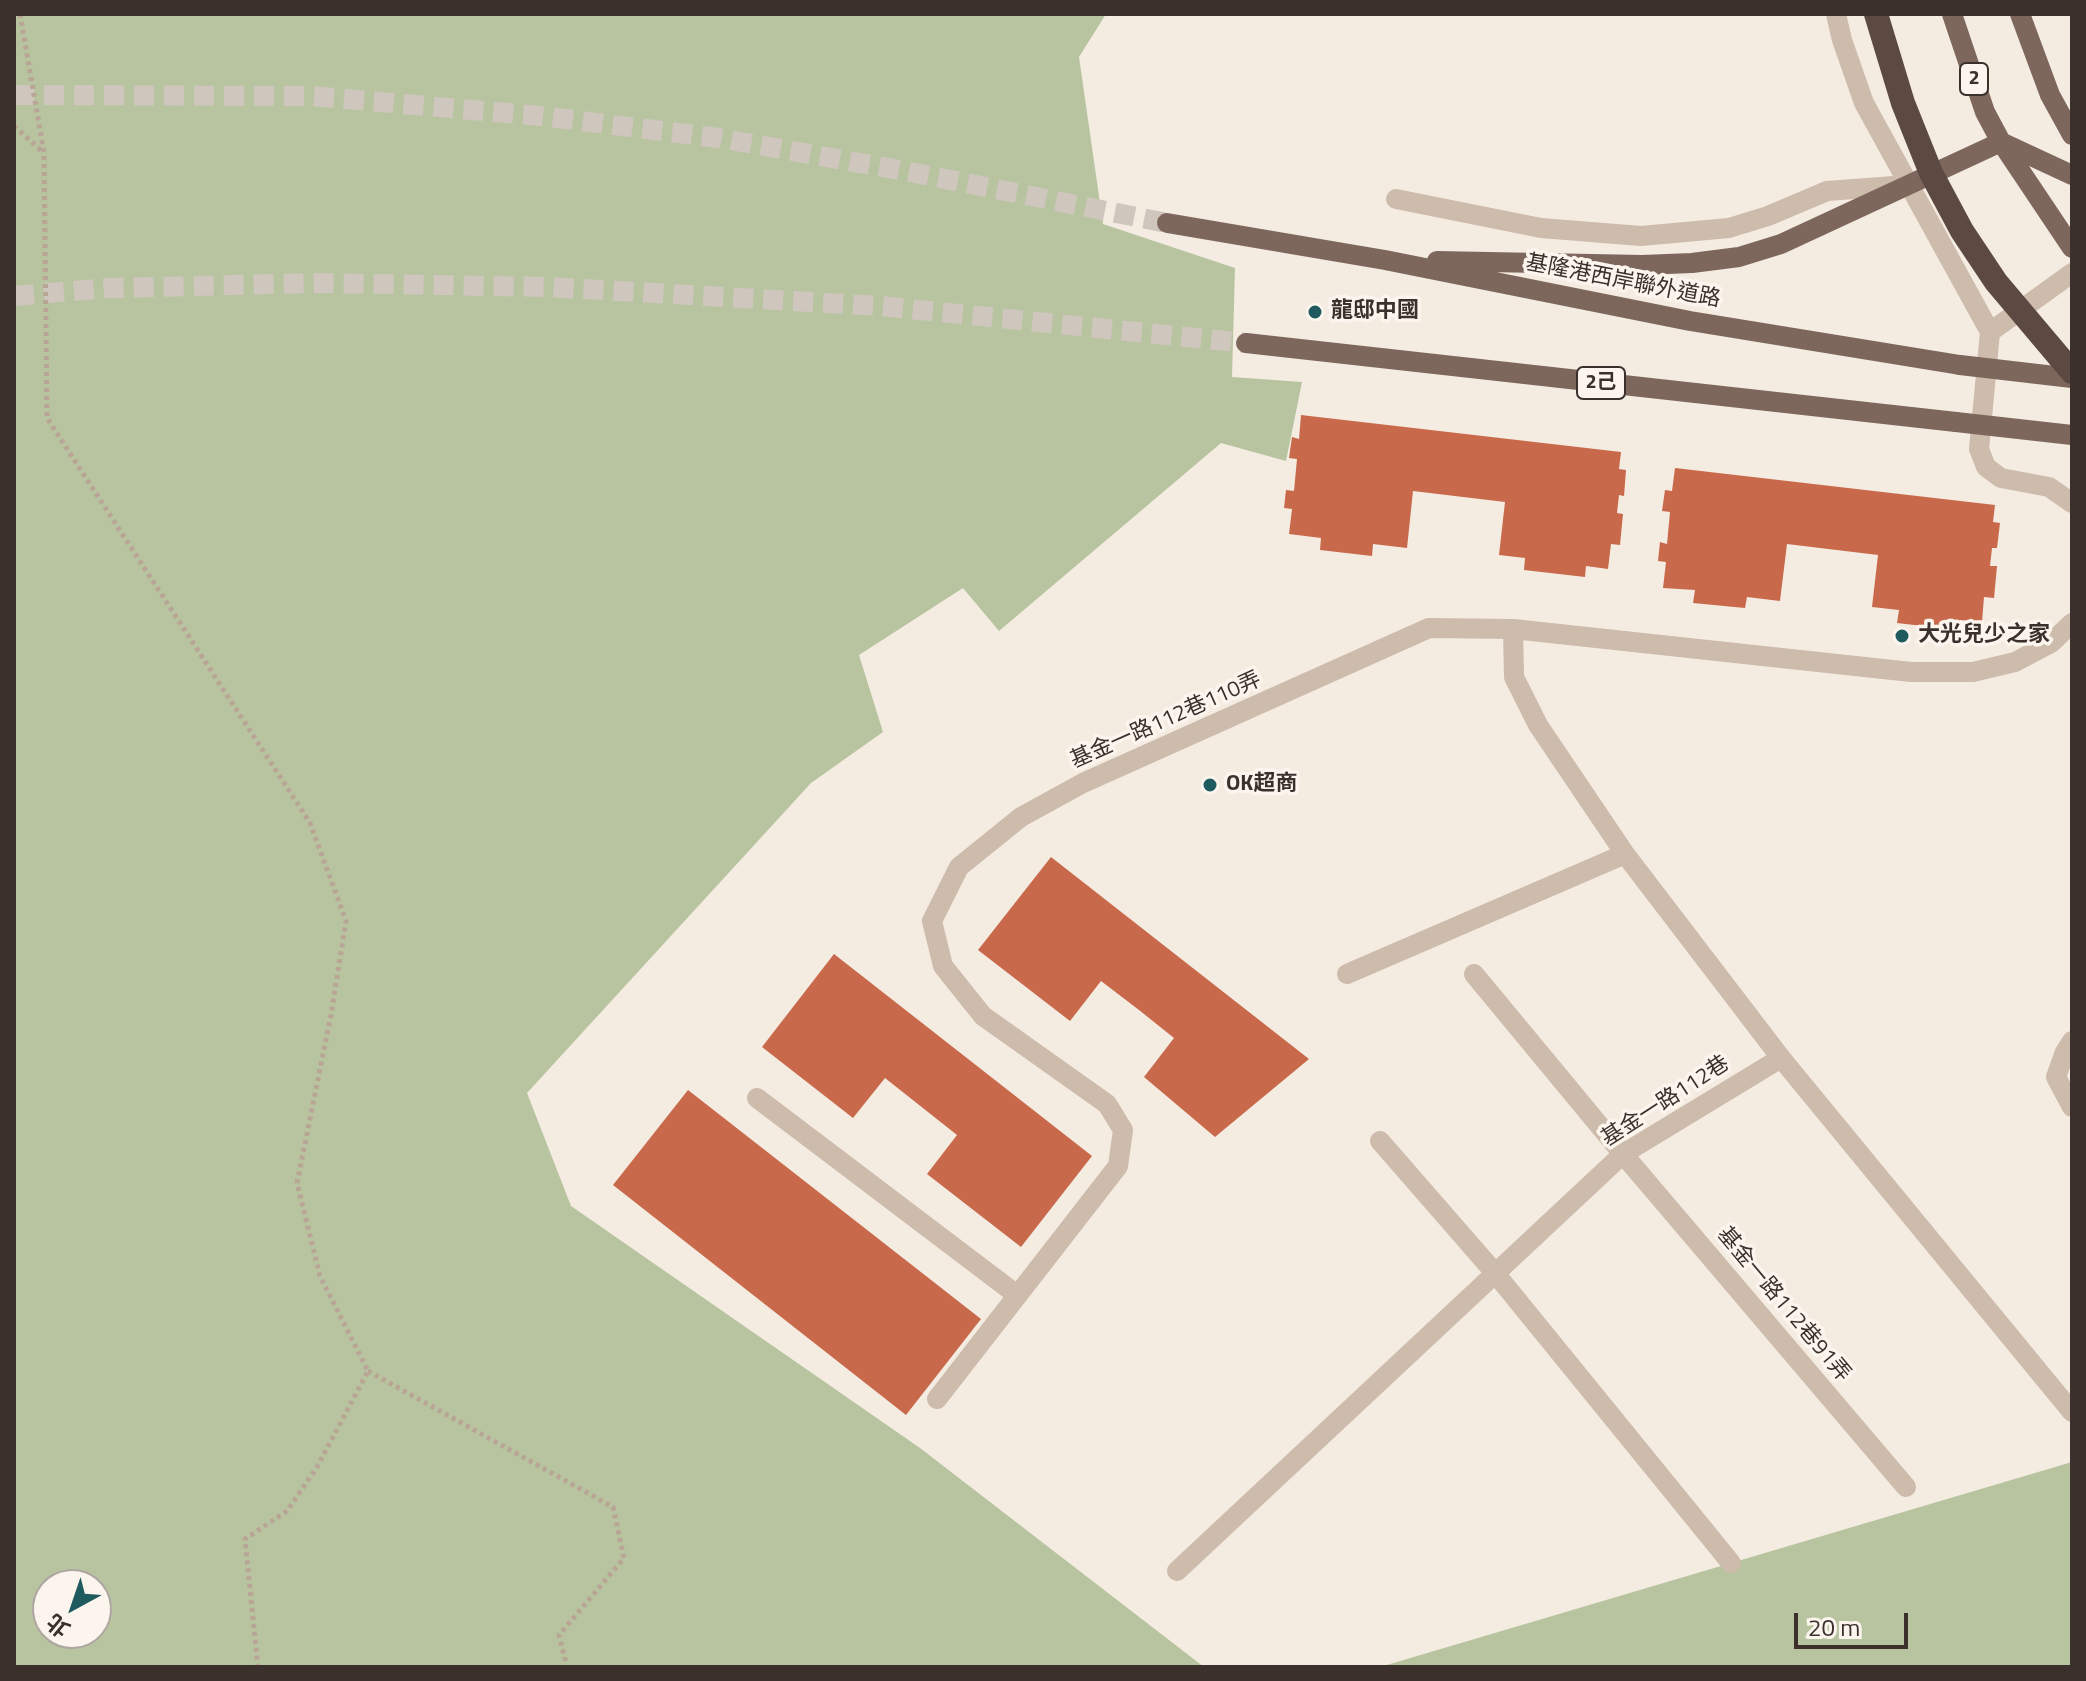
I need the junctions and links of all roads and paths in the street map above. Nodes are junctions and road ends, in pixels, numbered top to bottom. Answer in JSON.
{"nodes":[{"id":1,"x":20,"y":14,"type":"edge"},
{"id":2,"x":1836,"y":14,"type":"edge"},
{"id":3,"x":1876,"y":14,"type":"edge"},
{"id":4,"x":1952,"y":14,"type":"edge"},
{"id":5,"x":2020,"y":14,"type":"edge"},
{"id":6,"x":14,"y":126,"type":"edge"},
{"id":7,"x":2072,"y":135,"type":"edge"},
{"id":8,"x":2001,"y":142,"type":"junction"},
{"id":9,"x":44,"y":153,"type":"junction"},
{"id":10,"x":2072,"y":175,"type":"edge"},
{"id":11,"x":1907,"y":185,"type":"junction"},
{"id":12,"x":1396,"y":199,"type":"dead end"},
{"id":13,"x":1167,"y":223,"type":"tunnel mouth"},
{"id":14,"x":2072,"y":248,"type":"edge"},
{"id":15,"x":1385,"y":260,"type":"junction"},
{"id":16,"x":2072,"y":273,"type":"edge"},
{"id":17,"x":1990,"y":332,"type":"junction"},
{"id":18,"x":1246,"y":343,"type":"tunnel mouth"},
{"id":19,"x":2072,"y":375,"type":"edge"},
{"id":20,"x":2072,"y":435,"type":"edge"},
{"id":21,"x":2072,"y":503,"type":"edge"},
{"id":22,"x":2072,"y":623,"type":"edge"},
{"id":23,"x":1513,"y":629,"type":"junction"},
{"id":24,"x":1625,"y":854,"type":"junction"},
{"id":25,"x":1347,"y":974,"type":"dead end"},
{"id":26,"x":1474,"y":974,"type":"dead end"},
{"id":27,"x":2072,"y":1041,"type":"edge"},
{"id":28,"x":1781,"y":1058,"type":"junction"},
{"id":29,"x":757,"y":1098,"type":"dead end"},
{"id":30,"x":2072,"y":1107,"type":"edge"},
{"id":31,"x":1380,"y":1141,"type":"dead end"},
{"id":32,"x":1623,"y":1154,"type":"junction"},
{"id":33,"x":1495,"y":1273,"type":"junction"},
{"id":34,"x":1017,"y":1295,"type":"junction"},
{"id":35,"x":368,"y":1371,"type":"junction"},
{"id":36,"x":937,"y":1399,"type":"dead end"},
{"id":37,"x":2072,"y":1412,"type":"edge"},
{"id":38,"x":1906,"y":1487,"type":"dead end"},
{"id":39,"x":1731,"y":1563,"type":"dead end"},
{"id":40,"x":1177,"y":1571,"type":"dead end"},
{"id":41,"x":258,"y":1667,"type":"edge"},
{"id":42,"x":567,"y":1667,"type":"edge"}],
"edges":[{"from":1,"to":9,"type":"path"},
{"from":2,"to":11,"type":"street"},
{"from":3,"to":19,"type":"highway","bridge":true},
{"from":4,"to":8,"type":"main road","number":"2"},
{"from":5,"to":7,"type":"main road"},
{"from":6,"to":9,"type":"path"},
{"from":8,"to":10,"type":"main road"},
{"from":8,"to":11,"type":"main road"},
{"from":8,"to":14,"type":"main road","number":"2"},
{"from":9,"to":35,"type":"path"},
{"from":11,"to":12,"type":"street"},
{"from":11,"to":15,"type":"main road"},
{"from":11,"to":17,"type":"street"},
{"from":13,"to":15,"type":"main road","name":"基隆港西岸聯外道路"},
{"from":15,"to":19,"type":"main road","name":"基隆港西岸聯外道路","bridge":true},
{"from":16,"to":17,"type":"street"},
{"from":17,"to":21,"type":"street"},
{"from":18,"to":20,"type":"main road","number":"2己","bridge":true},
{"from":22,"to":23,"type":"street","name":"基金一路112巷110弄"},
{"from":23,"to":24,"type":"street"},
{"from":23,"to":34,"type":"street","name":"基金一路112巷110弄"},
{"from":24,"to":25,"type":"street"},
{"from":24,"to":28,"type":"street"},
{"from":26,"to":32,"type":"street","name":"基金一路112巷91弄"},
{"from":27,"to":30,"type":"street"},
{"from":28,"to":32,"type":"street","name":"基金一路112巷"},
{"from":28,"to":37,"type":"street"},
{"from":29,"to":34,"type":"street"},
{"from":31,"to":33,"type":"street"},
{"from":32,"to":33,"type":"street","name":"基金一路112巷"},
{"from":32,"to":38,"type":"street","name":"基金一路112巷91弄"},
{"from":33,"to":39,"type":"street"},
{"from":33,"to":40,"type":"street","name":"基金一路112巷"},
{"from":34,"to":36,"type":"street","name":"基金一路112巷110弄"},
{"from":35,"to":41,"type":"path"},
{"from":35,"to":42,"type":"path"}]}
